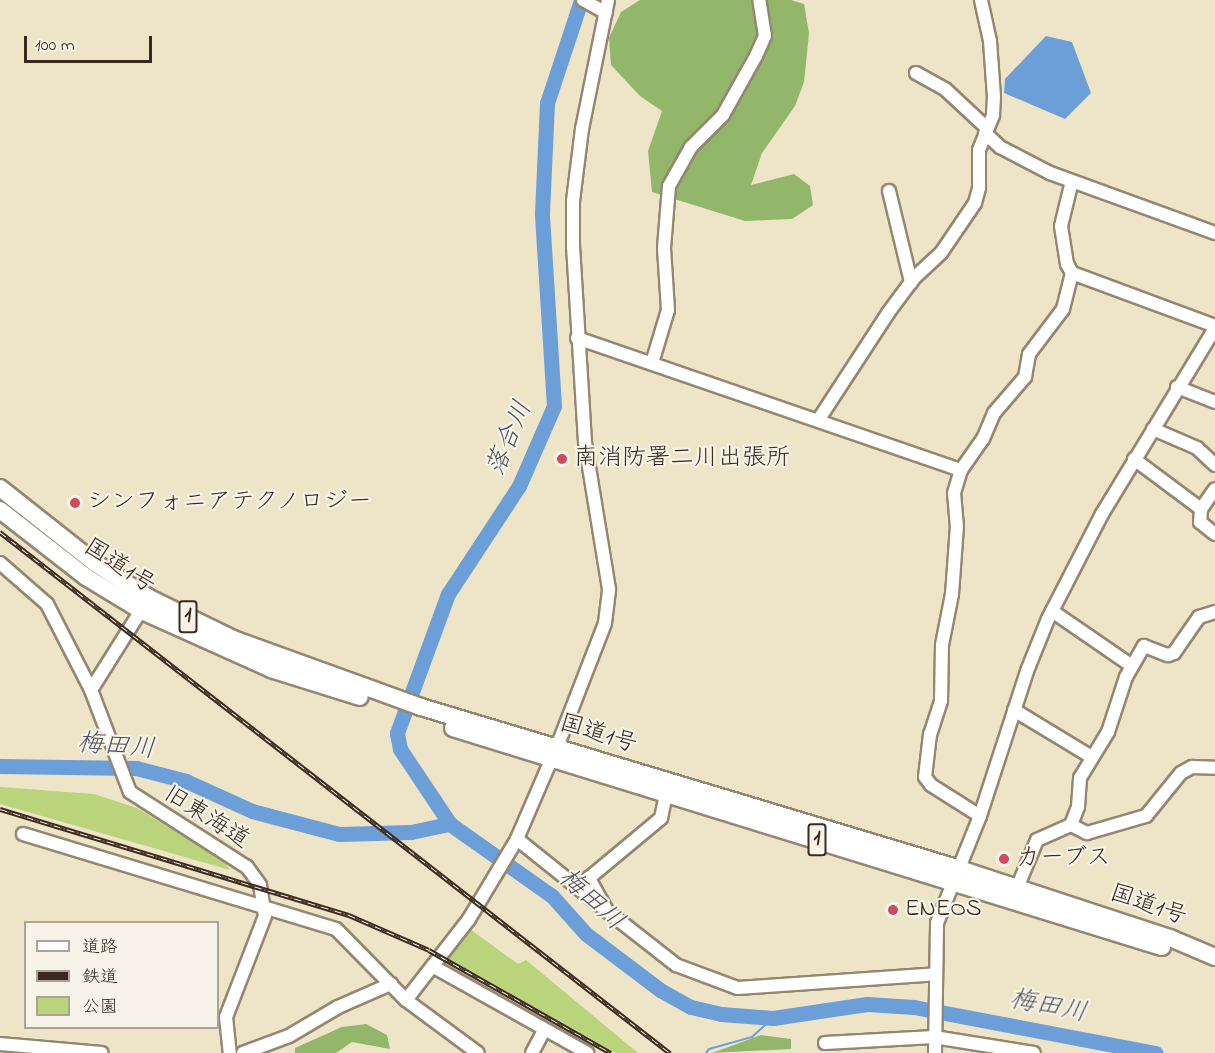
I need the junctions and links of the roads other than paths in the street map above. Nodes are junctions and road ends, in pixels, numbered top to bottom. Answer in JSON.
{"nodes":[{"id":1,"x":608,"y":0,"type":"edge"},
{"id":2,"x":759,"y":0,"type":"edge"},
{"id":3,"x":981,"y":0,"type":"edge"},
{"id":4,"x":588,"y":3,"type":"edge"},
{"id":5,"x":606,"y":14,"type":"junction"},
{"id":6,"x":916,"y":73,"type":"dead end"},
{"id":7,"x":986,"y":131,"type":"junction"},
{"id":8,"x":1072,"y":181,"type":"junction"},
{"id":9,"x":890,"y":191,"type":"dead end"},
{"id":10,"x":1215,"y":233,"type":"edge"},
{"id":11,"x":1072,"y":273,"type":"junction"},
{"id":12,"x":911,"y":282,"type":"junction"},
{"id":13,"x":1215,"y":327,"type":"edge"},
{"id":14,"x":577,"y":338,"type":"junction"},
{"id":15,"x":652,"y":363,"type":"junction"},
{"id":16,"x":1177,"y":387,"type":"junction"},
{"id":17,"x":1215,"y":402,"type":"edge"},
{"id":18,"x":819,"y":419,"type":"junction"},
{"id":19,"x":1153,"y":429,"type":"junction"},
{"id":20,"x":1134,"y":459,"type":"junction"},
{"id":21,"x":1215,"y":465,"type":"edge"},
{"id":22,"x":961,"y":470,"type":"junction"},
{"id":23,"x":0,"y":488,"type":"edge"},
{"id":24,"x":1215,"y":489,"type":"edge"},
{"id":25,"x":1201,"y":509,"type":"junction"},
{"id":26,"x":0,"y":510,"type":"edge"},
{"id":27,"x":1215,"y":534,"type":"edge"},
{"id":28,"x":0,"y":563,"type":"edge"},
{"id":29,"x":145,"y":604,"type":"junction"},
{"id":30,"x":1052,"y":611,"type":"junction"},
{"id":31,"x":1215,"y":612,"type":"edge"},
{"id":32,"x":1132,"y":666,"type":"junction"},
{"id":33,"x":91,"y":690,"type":"junction"},
{"id":34,"x":1014,"y":710,"type":"junction"},
{"id":35,"x":554,"y":754,"type":"junction"},
{"id":36,"x":1090,"y":756,"type":"junction"},
{"id":37,"x":1215,"y":768,"type":"edge"},
{"id":38,"x":666,"y":794,"type":"junction"},
{"id":39,"x":980,"y":816,"type":"junction"},
{"id":40,"x":1071,"y":825,"type":"junction"},
{"id":41,"x":23,"y":834,"type":"dead end"},
{"id":42,"x":516,"y":840,"type":"junction"},
{"id":43,"x":957,"y":875,"type":"junction"},
{"id":44,"x":1017,"y":888,"type":"junction"},
{"id":45,"x":266,"y":905,"type":"junction"},
{"id":46,"x":607,"y":911,"type":"junction"},
{"id":47,"x":1215,"y":957,"type":"edge"},
{"id":48,"x":434,"y":967,"type":"junction"},
{"id":49,"x":1215,"y":970,"type":"edge"},
{"id":50,"x":936,"y":978,"type":"junction"},
{"id":51,"x":391,"y":984,"type":"junction"},
{"id":52,"x":406,"y":1000,"type":"junction"},
{"id":53,"x":544,"y":1030,"type":"junction"},
{"id":54,"x":934,"y":1034,"type":"junction"},
{"id":55,"x":825,"y":1042,"type":"dead end"},
{"id":56,"x":0,"y":1044,"type":"edge"},
{"id":57,"x":102,"y":1053,"type":"edge"},
{"id":58,"x":230,"y":1053,"type":"edge"},
{"id":59,"x":243,"y":1053,"type":"edge"},
{"id":60,"x":478,"y":1053,"type":"edge"},
{"id":61,"x":532,"y":1053,"type":"edge"},
{"id":62,"x":587,"y":1053,"type":"edge"},
{"id":63,"x":935,"y":1053,"type":"edge"},
{"id":64,"x":1034,"y":1053,"type":"edge"}],
"edges":[{"from":1,"to":5,"type":"street"},
{"from":2,"to":15,"type":"street"},
{"from":3,"to":7,"type":"street"},
{"from":4,"to":5,"type":"street"},
{"from":5,"to":14,"type":"street"},
{"from":6,"to":7,"type":"street"},
{"from":7,"to":8,"type":"street"},
{"from":7,"to":12,"type":"street"},
{"from":8,"to":10,"type":"street"},
{"from":8,"to":11,"type":"street"},
{"from":9,"to":12,"type":"street"},
{"from":11,"to":13,"type":"street"},
{"from":11,"to":22,"type":"street"},
{"from":12,"to":18,"type":"street"},
{"from":13,"to":16,"type":"street"},
{"from":14,"to":15,"type":"street"},
{"from":14,"to":35,"type":"street"},
{"from":15,"to":18,"type":"street"},
{"from":16,"to":17,"type":"street"},
{"from":16,"to":19,"type":"street"},
{"from":18,"to":22,"type":"street"},
{"from":19,"to":20,"type":"street"},
{"from":19,"to":21,"type":"street"},
{"from":20,"to":25,"type":"street"},
{"from":20,"to":30,"type":"street"},
{"from":22,"to":39,"type":"street"},
{"from":23,"to":29,"type":"highway","name":"国道1号","number":"1"},
{"from":24,"to":25,"type":"street"},
{"from":25,"to":27,"type":"street"},
{"from":26,"to":29,"type":"highway","name":"国道1号","number":"1"},
{"from":28,"to":33,"type":"street","name":"旧東海道"},
{"from":29,"to":33,"type":"street"},
{"from":29,"to":35,"type":"highway","name":"国道1号","number":"1"},
{"from":30,"to":32,"type":"street"},
{"from":30,"to":34,"type":"street"},
{"from":31,"to":32,"type":"street"},
{"from":32,"to":36,"type":"street"},
{"from":33,"to":45,"type":"street","name":"旧東海道"},
{"from":34,"to":36,"type":"street"},
{"from":34,"to":39,"type":"street"},
{"from":35,"to":38,"type":"highway","name":"国道1号","number":"1"},
{"from":35,"to":42,"type":"street"},
{"from":35,"to":43,"type":"highway","name":"国道1号","number":"1"},
{"from":36,"to":40,"type":"street"},
{"from":37,"to":40,"type":"street"},
{"from":38,"to":43,"type":"highway","name":"国道1号","number":"1"},
{"from":38,"to":46,"type":"street"},
{"from":39,"to":43,"type":"street"},
{"from":40,"to":44,"type":"street"},
{"from":41,"to":45,"type":"street"},
{"from":42,"to":46,"type":"street"},
{"from":42,"to":48,"type":"street"},
{"from":43,"to":44,"type":"highway","name":"国道1号","number":"1"},
{"from":43,"to":49,"type":"highway","name":"国道1号","number":"1"},
{"from":43,"to":50,"type":"street"},
{"from":44,"to":47,"type":"highway","name":"国道1号","number":"1"},
{"from":45,"to":51,"type":"street"},
{"from":45,"to":58,"type":"street"},
{"from":46,"to":50,"type":"street"},
{"from":48,"to":52,"type":"street"},
{"from":48,"to":53,"type":"street"},
{"from":50,"to":54,"type":"street"},
{"from":51,"to":52,"type":"street"},
{"from":51,"to":59,"type":"street"},
{"from":52,"to":60,"type":"street"},
{"from":53,"to":61,"type":"street"},
{"from":53,"to":62,"type":"street"},
{"from":54,"to":55,"type":"street"},
{"from":54,"to":63,"type":"street"},
{"from":54,"to":64,"type":"street"},
{"from":56,"to":57,"type":"street"}]}
